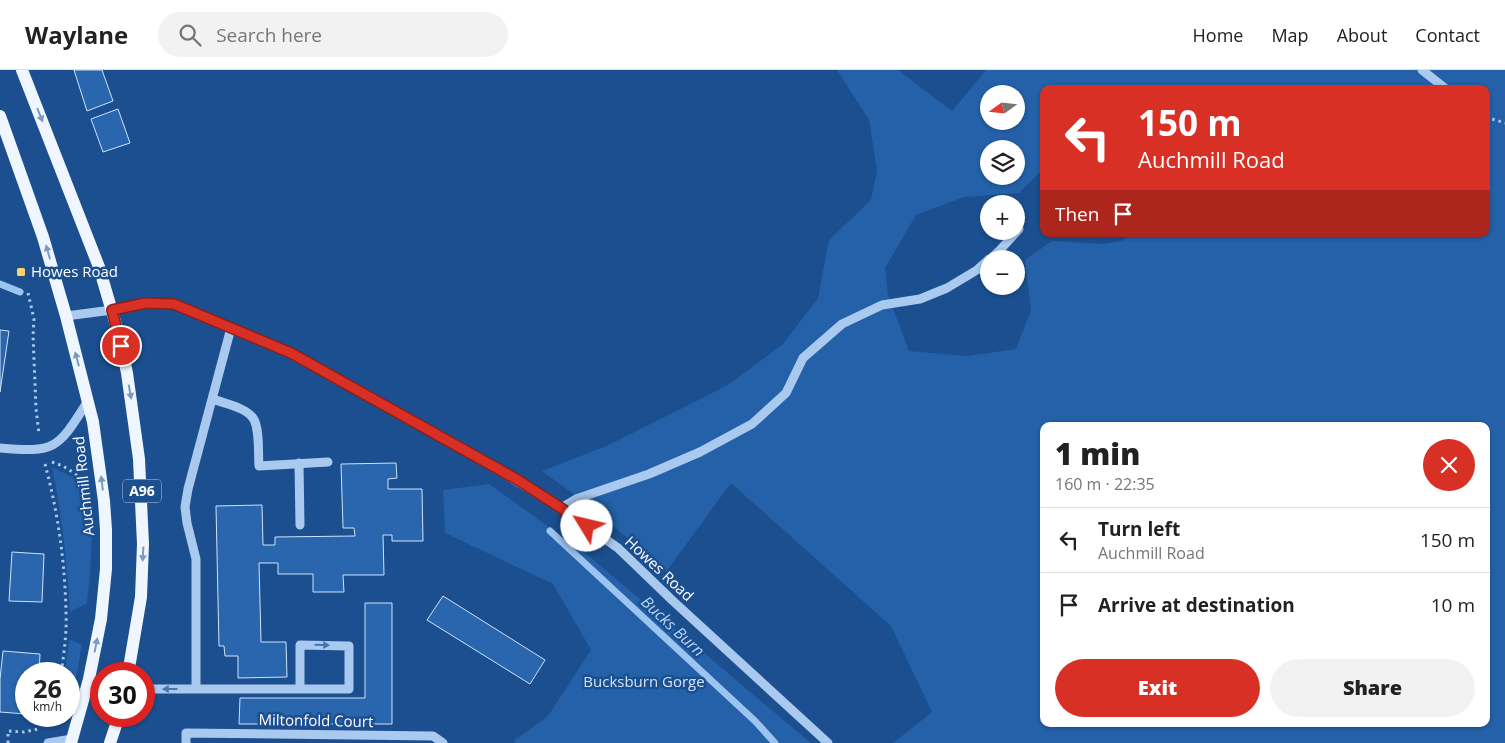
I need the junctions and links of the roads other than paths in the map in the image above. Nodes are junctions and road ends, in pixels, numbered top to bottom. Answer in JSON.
{"nodes":[{"id":1,"x":22,"y":70,"type":"edge"},
{"id":2,"x":1422,"y":70,"type":"edge"},
{"id":3,"x":1441,"y":85,"type":"edge"},
{"id":4,"x":0,"y":116,"type":"edge"},
{"id":5,"x":1009,"y":240,"type":"edge"},
{"id":6,"x":1000,"y":250,"type":"edge"},
{"id":7,"x":980,"y":267,"type":"edge"},
{"id":8,"x":112,"y":310,"type":"junction"},
{"id":9,"x":66,"y":316,"type":"junction"},
{"id":10,"x":231,"y":328,"type":"junction"},
{"id":11,"x":213,"y":399,"type":"junction"},
{"id":12,"x":88,"y":401,"type":"junction"},
{"id":13,"x":0,"y":448,"type":"edge"},
{"id":14,"x":328,"y":462,"type":"dead end"},
{"id":15,"x":299,"y":463,"type":"junction"},
{"id":16,"x":561,"y":508,"type":"junction"},
{"id":17,"x":300,"y":525,"type":"dead end"},
{"id":18,"x":130,"y":662,"type":"edge"},
{"id":19,"x":155,"y":689,"type":"edge"},
{"id":20,"x":196,"y":689,"type":"junction"},
{"id":21,"x":300,"y":689,"type":"junction"},
{"id":22,"x":115,"y":727,"type":"edge"},
{"id":23,"x":112,"y":740,"type":"edge"},
{"id":24,"x":71,"y":741,"type":"edge"},
{"id":25,"x":48,"y":743,"type":"edge"},
{"id":26,"x":186,"y":743,"type":"edge"},
{"id":27,"x":443,"y":743,"type":"edge"},
{"id":28,"x":828,"y":743,"type":"edge"}],
"edges":[{"from":1,"to":8,"type":"main road","number":"A96","one_way":true},
{"from":2,"to":3,"type":"street"},
{"from":9,"to":4,"type":"main road","name":"Auchmill Road","number":"A96","one_way":true},
{"from":5,"to":6,"type":"street"},
{"from":7,"to":16,"type":"street"},
{"from":8,"to":9,"type":"street","name":"Howes Road"},
{"from":8,"to":10,"type":"street","name":"Howes Road"},
{"from":8,"to":18,"type":"main road","number":"A96","one_way":true},
{"from":12,"to":9,"type":"main road","name":"Auchmill Road","number":"A96","one_way":true},
{"from":10,"to":11,"type":"street"},
{"from":10,"to":16,"type":"street","name":"Howes Road"},
{"from":11,"to":15,"type":"street"},
{"from":11,"to":20,"type":"street"},
{"from":12,"to":13,"type":"street"},
{"from":24,"to":12,"type":"main road","name":"Auchmill Road","number":"A96","one_way":true},
{"from":14,"to":15,"type":"street"},
{"from":15,"to":17,"type":"street"},
{"from":16,"to":28,"type":"street","name":"Howes Road"},
{"from":20,"to":19,"type":"street","one_way":true},
{"from":20,"to":21,"type":"street"},
{"from":21,"to":21,"type":"street","one_way":true},
{"from":22,"to":23,"type":"main road"},
{"from":24,"to":25,"type":"street"},
{"from":26,"to":27,"type":"street","name":"Miltonfold Court"}]}
